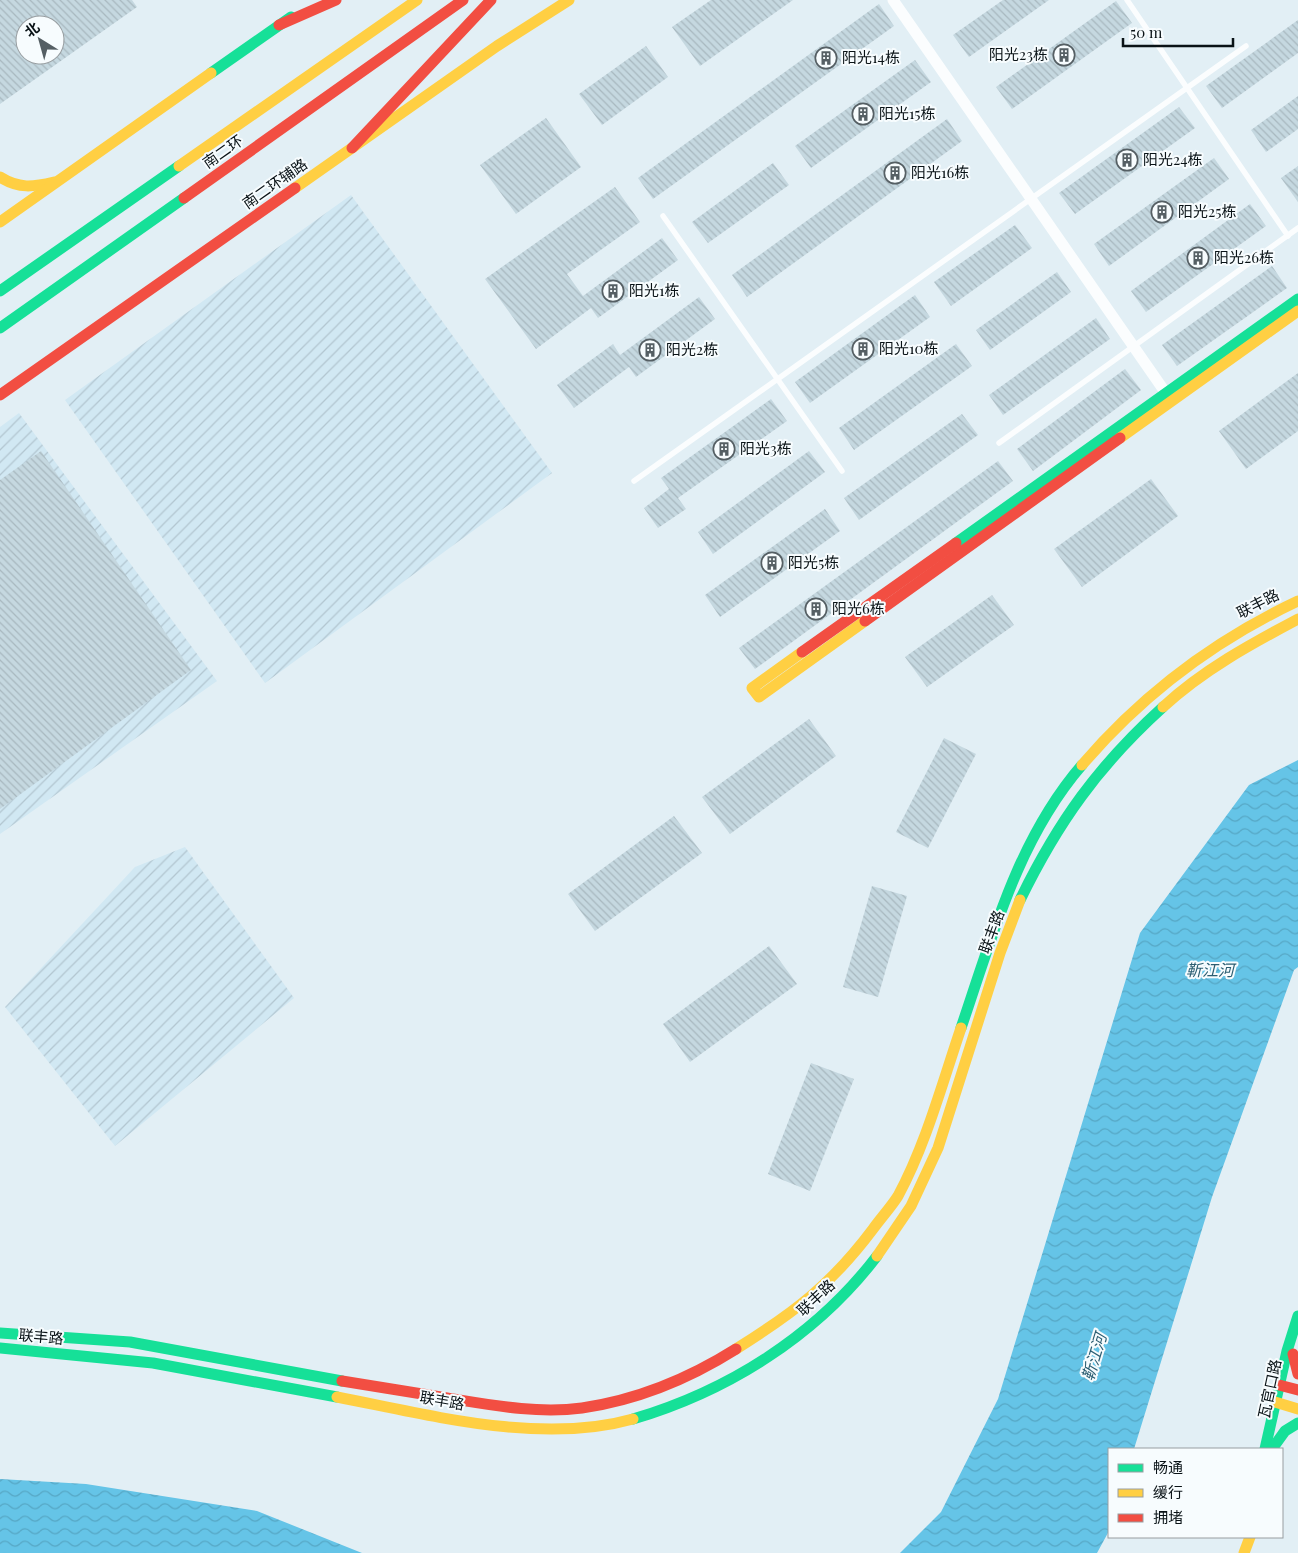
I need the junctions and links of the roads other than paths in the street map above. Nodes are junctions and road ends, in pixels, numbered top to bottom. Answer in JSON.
{"nodes":[{"id":1,"x":314,"y":0,"type":"edge"},
{"id":2,"x":336,"y":0,"type":"edge"},
{"id":3,"x":417,"y":0,"type":"edge"},
{"id":4,"x":463,"y":0,"type":"edge"},
{"id":5,"x":490,"y":0,"type":"edge"},
{"id":6,"x":569,"y":0,"type":"edge"},
{"id":7,"x":893,"y":0,"type":"edge"},
{"id":8,"x":1127,"y":0,"type":"edge"},
{"id":9,"x":279,"y":25,"type":"junction"},
{"id":10,"x":1246,"y":46,"type":"dead end"},
{"id":11,"x":1187,"y":89,"type":"junction"},
{"id":12,"x":352,"y":148,"type":"junction"},
{"id":13,"x":0,"y":177,"type":"edge"},
{"id":14,"x":56,"y":182,"type":"junction"},
{"id":15,"x":1032,"y":200,"type":"junction"},
{"id":16,"x":663,"y":216,"type":"dead end"},
{"id":17,"x":0,"y":222,"type":"edge"},
{"id":18,"x":1298,"y":228,"type":"edge"},
{"id":19,"x":1288,"y":236,"type":"junction"},
{"id":20,"x":0,"y":292,"type":"edge"},
{"id":21,"x":1298,"y":299,"type":"edge"},
{"id":22,"x":1298,"y":311,"type":"edge"},
{"id":23,"x":0,"y":328,"type":"edge"},
{"id":24,"x":1134,"y":346,"type":"junction"},
{"id":25,"x":777,"y":380,"type":"junction"},
{"id":26,"x":0,"y":395,"type":"edge"},
{"id":27,"x":1168,"y":398,"type":"junction"},
{"id":28,"x":999,"y":443,"type":"dead end"},
{"id":29,"x":842,"y":471,"type":"dead end"},
{"id":30,"x":634,"y":481,"type":"dead end"},
{"id":31,"x":1298,"y":601,"type":"edge"},
{"id":32,"x":1298,"y":619,"type":"edge"},
{"id":33,"x":1298,"y":1316,"type":"edge"},
{"id":34,"x":0,"y":1333,"type":"edge"},
{"id":35,"x":1298,"y":1335,"type":"edge"},
{"id":36,"x":0,"y":1348,"type":"edge"},
{"id":37,"x":1293,"y":1354,"type":"junction"},
{"id":38,"x":1298,"y":1374,"type":"edge"},
{"id":39,"x":1283,"y":1386,"type":"junction"},
{"id":40,"x":1298,"y":1390,"type":"edge"},
{"id":41,"x":1279,"y":1403,"type":"junction"},
{"id":42,"x":1298,"y":1409,"type":"edge"},
{"id":43,"x":1298,"y":1424,"type":"edge"},
{"id":44,"x":1265,"y":1448,"type":"edge"},
{"id":45,"x":1272,"y":1448,"type":"edge"},
{"id":46,"x":1273,"y":1448,"type":"edge"},
{"id":47,"x":1243,"y":1538,"type":"edge"},
{"id":48,"x":1250,"y":1538,"type":"edge"},
{"id":49,"x":1238,"y":1553,"type":"edge"},
{"id":50,"x":1244,"y":1553,"type":"edge"}],
"edges":[{"from":1,"to":9,"type":"main road"},
{"from":2,"to":9,"type":"main road"},
{"from":3,"to":20,"type":"main road","name":"南二环"},
{"from":4,"to":23,"type":"main road","name":"南二环"},
{"from":5,"to":12,"type":"main road"},
{"from":6,"to":12,"type":"main road","name":"南二环辅路"},
{"from":7,"to":15,"type":"street"},
{"from":8,"to":11,"type":"lane"},
{"from":9,"to":14,"type":"main road"},
{"from":10,"to":11,"type":"lane"},
{"from":11,"to":15,"type":"lane"},
{"from":11,"to":19,"type":"lane"},
{"from":12,"to":26,"type":"main road","name":"南二环辅路"},
{"from":13,"to":14,"type":"main road"},
{"from":14,"to":17,"type":"main road"},
{"from":15,"to":24,"type":"street"},
{"from":15,"to":25,"type":"lane"},
{"from":16,"to":25,"type":"lane"},
{"from":18,"to":19,"type":"lane"},
{"from":19,"to":24,"type":"lane"},
{"from":21,"to":27,"type":"main road"},
{"from":22,"to":27,"type":"main road"},
{"from":24,"to":27,"type":"street"},
{"from":24,"to":28,"type":"lane"},
{"from":25,"to":29,"type":"lane"},
{"from":25,"to":30,"type":"lane"},
{"from":27,"to":27,"type":"main road"},
{"from":31,"to":34,"type":"main road","name":"联丰路"},
{"from":32,"to":36,"type":"main road","name":"联丰路"},
{"from":33,"to":39,"type":"main road"},
{"from":35,"to":37,"type":"main road","name":"瓦官口路"},
{"from":37,"to":38,"type":"main road"},
{"from":37,"to":39,"type":"main road","name":"瓦官口路"},
{"from":39,"to":40,"type":"main road"},
{"from":39,"to":41,"type":"main road","name":"瓦官口路"},
{"from":41,"to":42,"type":"main road"},
{"from":41,"to":44,"type":"main road"},
{"from":41,"to":45,"type":"main road","name":"瓦官口路"},
{"from":43,"to":46,"type":"main road"},
{"from":47,"to":49,"type":"main road"},
{"from":48,"to":50,"type":"main road"}]}
